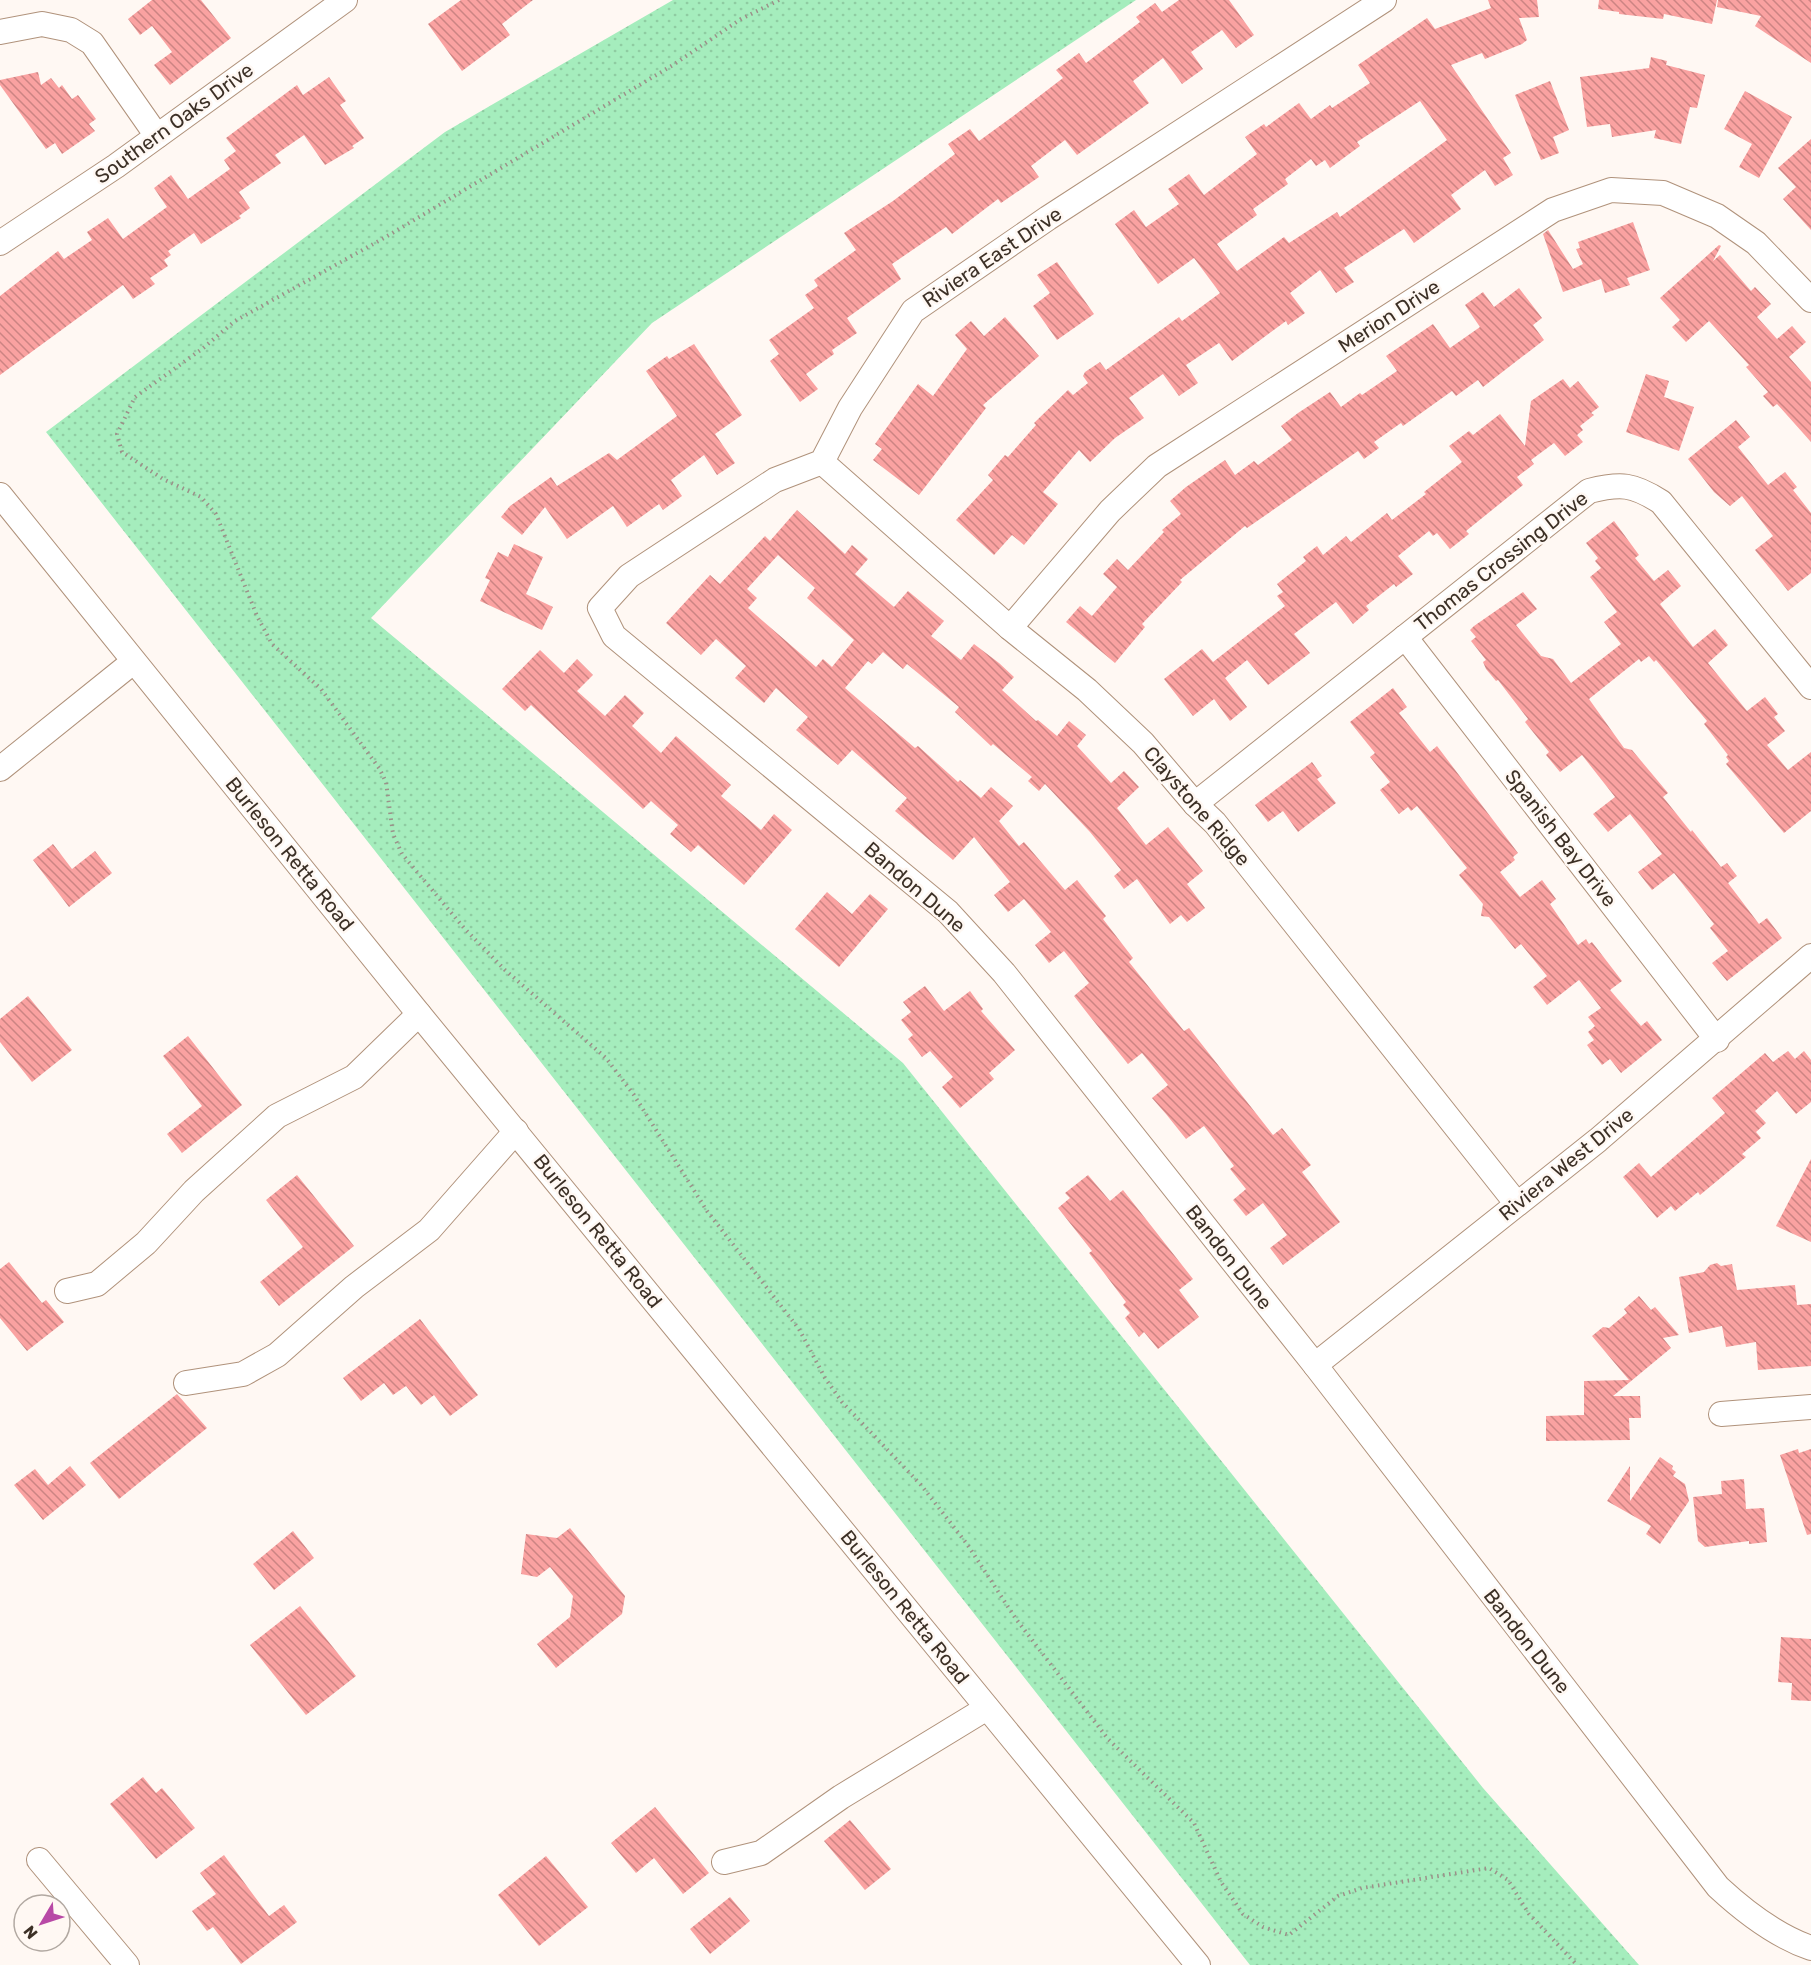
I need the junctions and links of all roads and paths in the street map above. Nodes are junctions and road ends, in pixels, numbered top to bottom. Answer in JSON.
{"nodes":[{"id":1,"x":345,"y":0,"type":"edge"},
{"id":2,"x":779,"y":0,"type":"edge"},
{"id":3,"x":1384,"y":0,"type":"edge"},
{"id":4,"x":0,"y":32,"type":"edge"},
{"id":5,"x":157,"y":136,"type":"junction"},
{"id":6,"x":0,"y":243,"type":"edge"},
{"id":7,"x":1811,"y":300,"type":"edge"},
{"id":8,"x":822,"y":462,"type":"junction"},
{"id":9,"x":0,"y":495,"type":"edge"},
{"id":10,"x":1010,"y":628,"type":"junction"},
{"id":11,"x":1405,"y":637,"type":"junction"},
{"id":12,"x":134,"y":662,"type":"junction"},
{"id":13,"x":1811,"y":687,"type":"edge"},
{"id":14,"x":0,"y":769,"type":"edge"},
{"id":15,"x":1195,"y":804,"type":"junction"},
{"id":16,"x":1811,"y":956,"type":"edge"},
{"id":17,"x":419,"y":1014,"type":"junction"},
{"id":18,"x":1717,"y":1040,"type":"junction"},
{"id":19,"x":516,"y":1131,"type":"junction"},
{"id":20,"x":1517,"y":1204,"type":"junction"},
{"id":21,"x":67,"y":1291,"type":"dead end"},
{"id":22,"x":1315,"y":1365,"type":"junction"},
{"id":23,"x":186,"y":1383,"type":"dead end"},
{"id":24,"x":1811,"y":1407,"type":"edge"},
{"id":25,"x":1721,"y":1414,"type":"dead end"},
{"id":26,"x":987,"y":1707,"type":"junction"},
{"id":27,"x":39,"y":1860,"type":"dead end"},
{"id":28,"x":723,"y":1862,"type":"dead end"},
{"id":29,"x":1811,"y":1948,"type":"edge"},
{"id":30,"x":127,"y":1965,"type":"edge"},
{"id":31,"x":1198,"y":1965,"type":"edge"},
{"id":32,"x":1577,"y":1965,"type":"edge"}],
"edges":[{"from":1,"to":5,"type":"street","name":"Southern Oaks Drive"},
{"from":2,"to":32,"type":"path"},
{"from":3,"to":8,"type":"street","name":"Riviera East Drive"},
{"from":4,"to":5,"type":"street"},
{"from":5,"to":6,"type":"street","name":"Southern Oaks Drive"},
{"from":7,"to":10,"type":"street","name":"Merion Drive"},
{"from":8,"to":10,"type":"street","name":"Claystone Ridge"},
{"from":8,"to":22,"type":"street","name":"Bandon Dune"},
{"from":9,"to":12,"type":"street","name":"Burleson Retta Road"},
{"from":10,"to":15,"type":"street","name":"Claystone Ridge"},
{"from":11,"to":13,"type":"street","name":"Thomas Crossing Drive"},
{"from":11,"to":15,"type":"street","name":"Thomas Crossing Drive"},
{"from":11,"to":18,"type":"street","name":"Spanish Bay Drive"},
{"from":12,"to":14,"type":"street"},
{"from":12,"to":17,"type":"street","name":"Burleson Retta Road"},
{"from":15,"to":20,"type":"street","name":"Claystone Ridge"},
{"from":16,"to":18,"type":"street","name":"Riviera West Drive"},
{"from":17,"to":19,"type":"street","name":"Burleson Retta Road"},
{"from":17,"to":21,"type":"street"},
{"from":18,"to":20,"type":"street","name":"Riviera West Drive"},
{"from":19,"to":23,"type":"street"},
{"from":19,"to":26,"type":"street","name":"Burleson Retta Road"},
{"from":20,"to":22,"type":"street","name":"Riviera West Drive"},
{"from":22,"to":29,"type":"street","name":"Bandon Dune"},
{"from":24,"to":25,"type":"street"},
{"from":26,"to":28,"type":"street"},
{"from":26,"to":31,"type":"street","name":"Burleson Retta Road"},
{"from":27,"to":30,"type":"street"}]}
